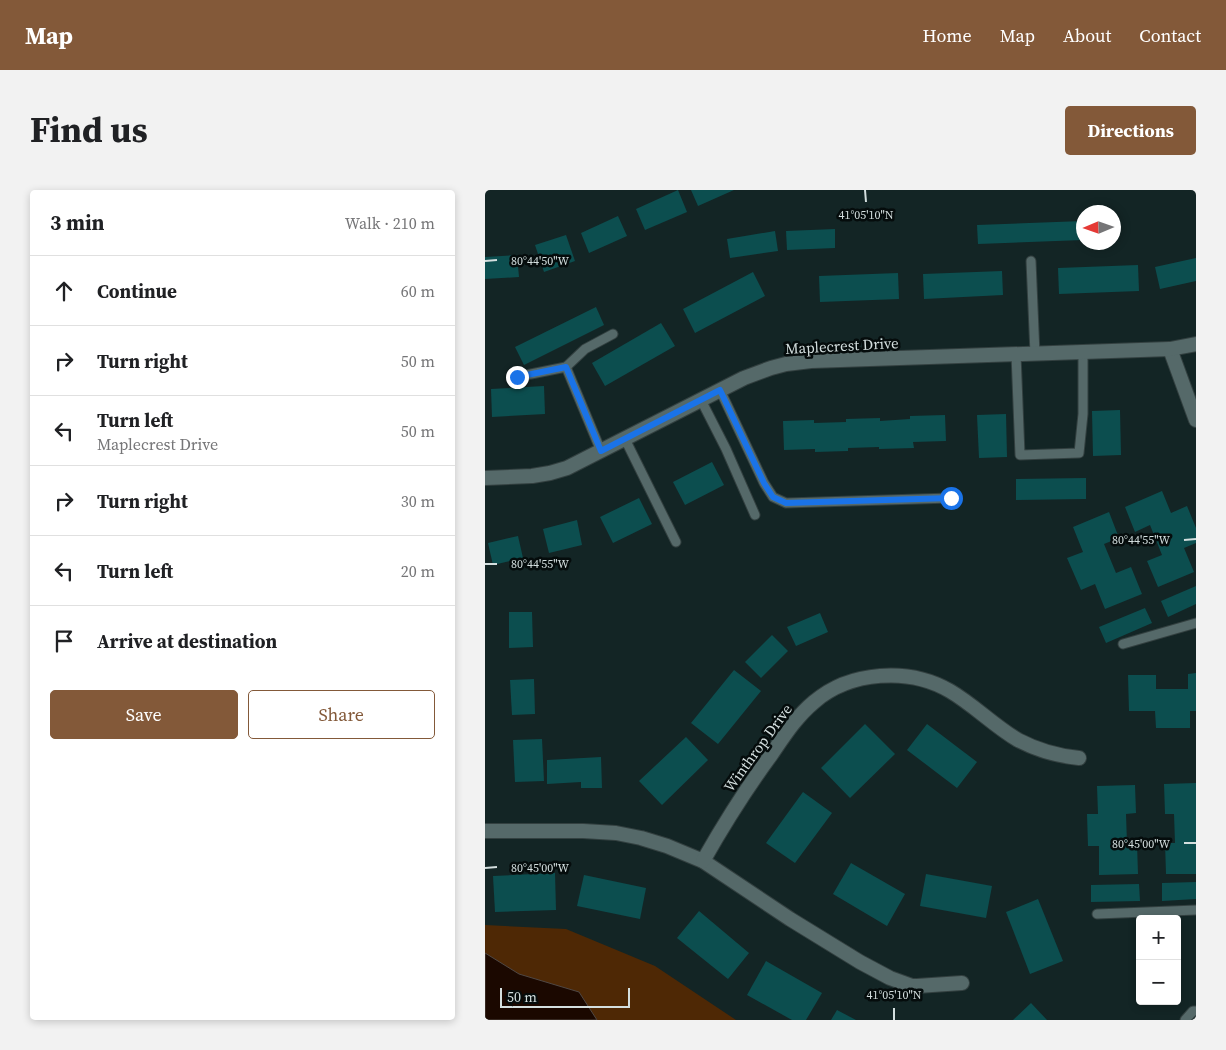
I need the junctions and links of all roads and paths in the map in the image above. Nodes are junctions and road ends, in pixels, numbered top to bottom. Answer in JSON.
{"nodes":[{"id":1,"x":1031,"y":260,"type":"dead end"},
{"id":2,"x":613,"y":334,"type":"dead end"},
{"id":3,"x":1196,"y":344,"type":"edge"},
{"id":4,"x":1170,"y":349,"type":"junction"},
{"id":5,"x":1083,"y":352,"type":"junction"},
{"id":6,"x":1016,"y":354,"type":"junction"},
{"id":7,"x":1035,"y":354,"type":"junction"},
{"id":8,"x":566,"y":367,"type":"junction"},
{"id":9,"x":517,"y":377,"type":"dead end"},
{"id":10,"x":720,"y":390,"type":"junction"},
{"id":11,"x":701,"y":400,"type":"junction"},
{"id":12,"x":1196,"y":420,"type":"edge"},
{"id":13,"x":625,"y":439,"type":"junction"},
{"id":14,"x":601,"y":451,"type":"junction"},
{"id":15,"x":485,"y":478,"type":"edge"},
{"id":16,"x":951,"y":498,"type":"dead end"},
{"id":17,"x":755,"y":515,"type":"dead end"},
{"id":18,"x":676,"y":542,"type":"dead end"},
{"id":19,"x":1196,"y":623,"type":"edge"},
{"id":20,"x":1123,"y":644,"type":"dead end"},
{"id":21,"x":1079,"y":758,"type":"dead end"},
{"id":22,"x":485,"y":831,"type":"edge"},
{"id":23,"x":703,"y":861,"type":"junction"},
{"id":24,"x":1196,"y":910,"type":"edge"},
{"id":25,"x":1097,"y":914,"type":"dead end"},
{"id":26,"x":962,"y":983,"type":"dead end"},
{"id":27,"x":1196,"y":1011,"type":"edge"},
{"id":28,"x":1185,"y":1020,"type":"edge"}],
"edges":[{"from":1,"to":7,"type":"lane"},
{"from":2,"to":8,"type":"lane"},
{"from":3,"to":4,"type":"street","name":"Maplecrest Drive"},
{"from":4,"to":5,"type":"street","name":"Maplecrest Drive"},
{"from":4,"to":12,"type":"street"},
{"from":5,"to":6,"type":"lane"},
{"from":5,"to":7,"type":"street","name":"Maplecrest Drive"},
{"from":6,"to":7,"type":"street","name":"Maplecrest Drive"},
{"from":6,"to":10,"type":"street","name":"Maplecrest Drive"},
{"from":8,"to":9,"type":"lane"},
{"from":8,"to":14,"type":"lane"},
{"from":10,"to":11,"type":"street","name":"Maplecrest Drive"},
{"from":10,"to":16,"type":"lane"},
{"from":11,"to":13,"type":"street","name":"Maplecrest Drive"},
{"from":11,"to":17,"type":"lane"},
{"from":13,"to":14,"type":"street","name":"Maplecrest Drive"},
{"from":13,"to":18,"type":"lane"},
{"from":14,"to":15,"type":"street","name":"Maplecrest Drive"},
{"from":19,"to":20,"type":"lane"},
{"from":21,"to":23,"type":"street","name":"Winthrop Drive"},
{"from":22,"to":23,"type":"street"},
{"from":23,"to":26,"type":"street"},
{"from":24,"to":25,"type":"lane"},
{"from":27,"to":28,"type":"lane"}]}
